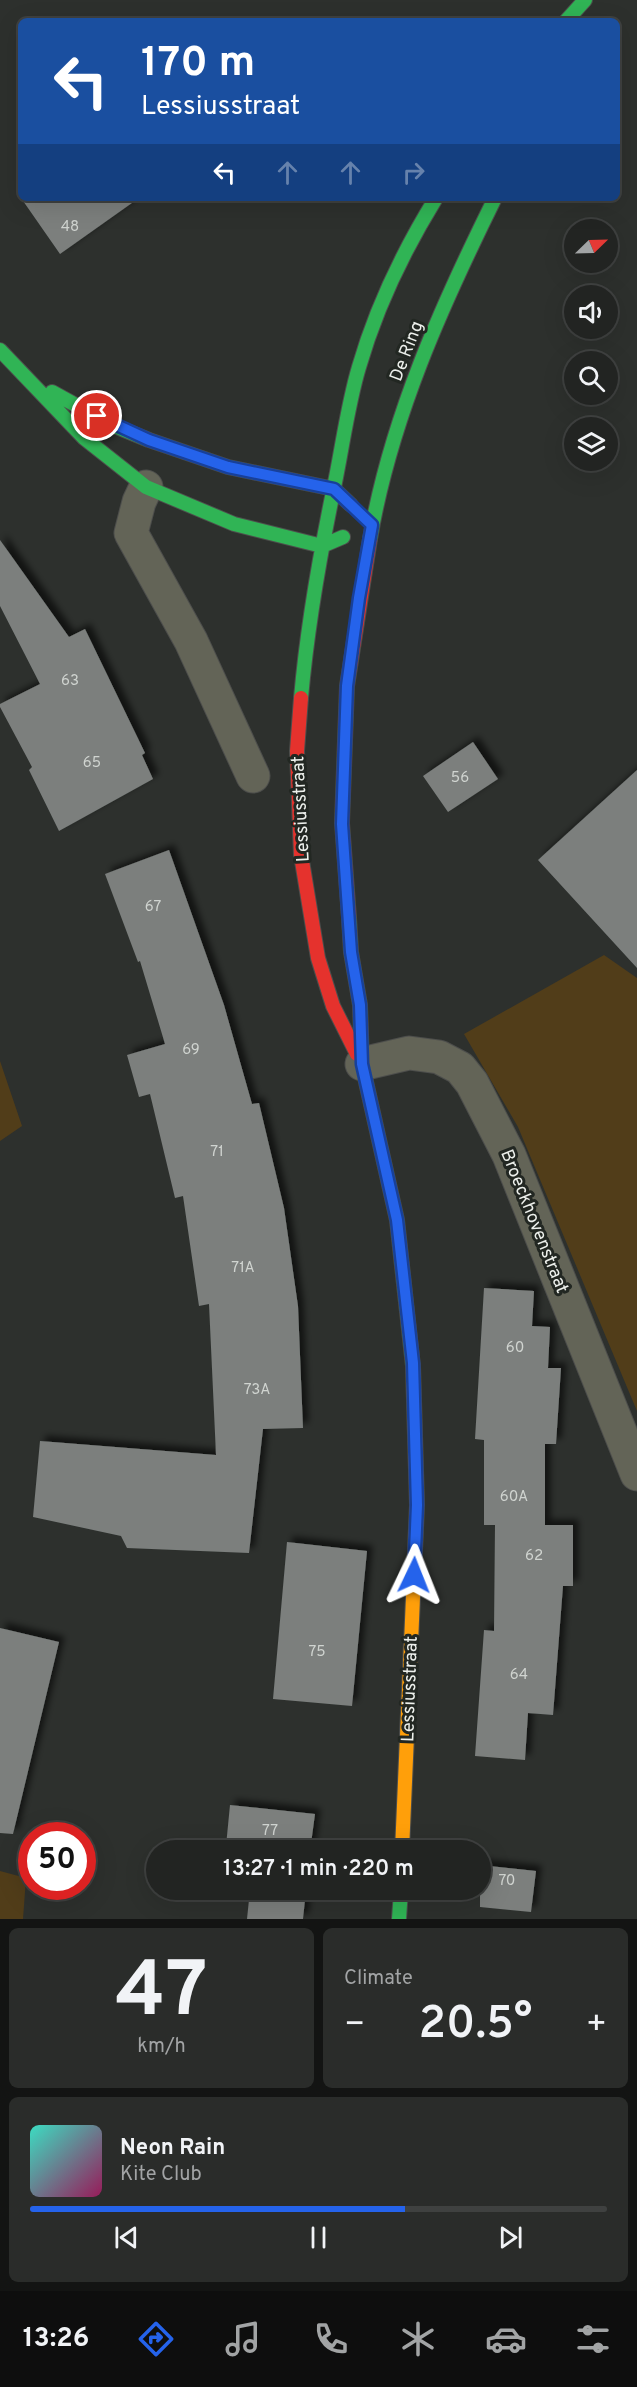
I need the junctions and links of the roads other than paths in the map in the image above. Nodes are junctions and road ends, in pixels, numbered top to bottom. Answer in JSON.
{"nodes":[{"id":1,"x":585,"y":0,"type":"edge"},
{"id":2,"x":569,"y":18,"type":"edge"},
{"id":3,"x":434,"y":201,"type":"edge"},
{"id":4,"x":494,"y":201,"type":"edge"},
{"id":5,"x":0,"y":350,"type":"edge"},
{"id":6,"x":25,"y":376,"type":"junction"},
{"id":7,"x":146,"y":487,"type":"junction"},
{"id":8,"x":334,"y":489,"type":"junction"},
{"id":9,"x":362,"y":529,"type":"junction"},
{"id":10,"x":322,"y":546,"type":"junction"},
{"id":11,"x":253,"y":776,"type":"dead end"},
{"id":12,"x":362,"y":1064,"type":"junction"},
{"id":13,"x":637,"y":1474,"type":"edge"},
{"id":14,"x":402,"y":1840,"type":"edge"},
{"id":15,"x":400,"y":1900,"type":"edge"},
{"id":16,"x":399,"y":1919,"type":"edge"}],
"edges":[{"from":1,"to":2,"type":"main road"},
{"from":3,"to":8,"type":"main road","name":"De Ring"},
{"from":4,"to":9,"type":"main road","name":"De Ring"},
{"from":5,"to":6,"type":"main road"},
{"from":6,"to":7,"type":"main road"},
{"from":6,"to":8,"type":"main road"},
{"from":7,"to":10,"type":"main road"},
{"from":7,"to":11,"type":"street"},
{"from":8,"to":9,"type":"main road"},
{"from":8,"to":10,"type":"main road","name":"De Ring"},
{"from":9,"to":10,"type":"main road"},
{"from":9,"to":12,"type":"main road","name":"Lessiusstraat"},
{"from":10,"to":12,"type":"main road","name":"Lessiusstraat"},
{"from":12,"to":13,"type":"street","name":"Broeckhovenstraat"},
{"from":12,"to":14,"type":"main road","name":"Lessiusstraat"},
{"from":15,"to":16,"type":"main road"}]}
